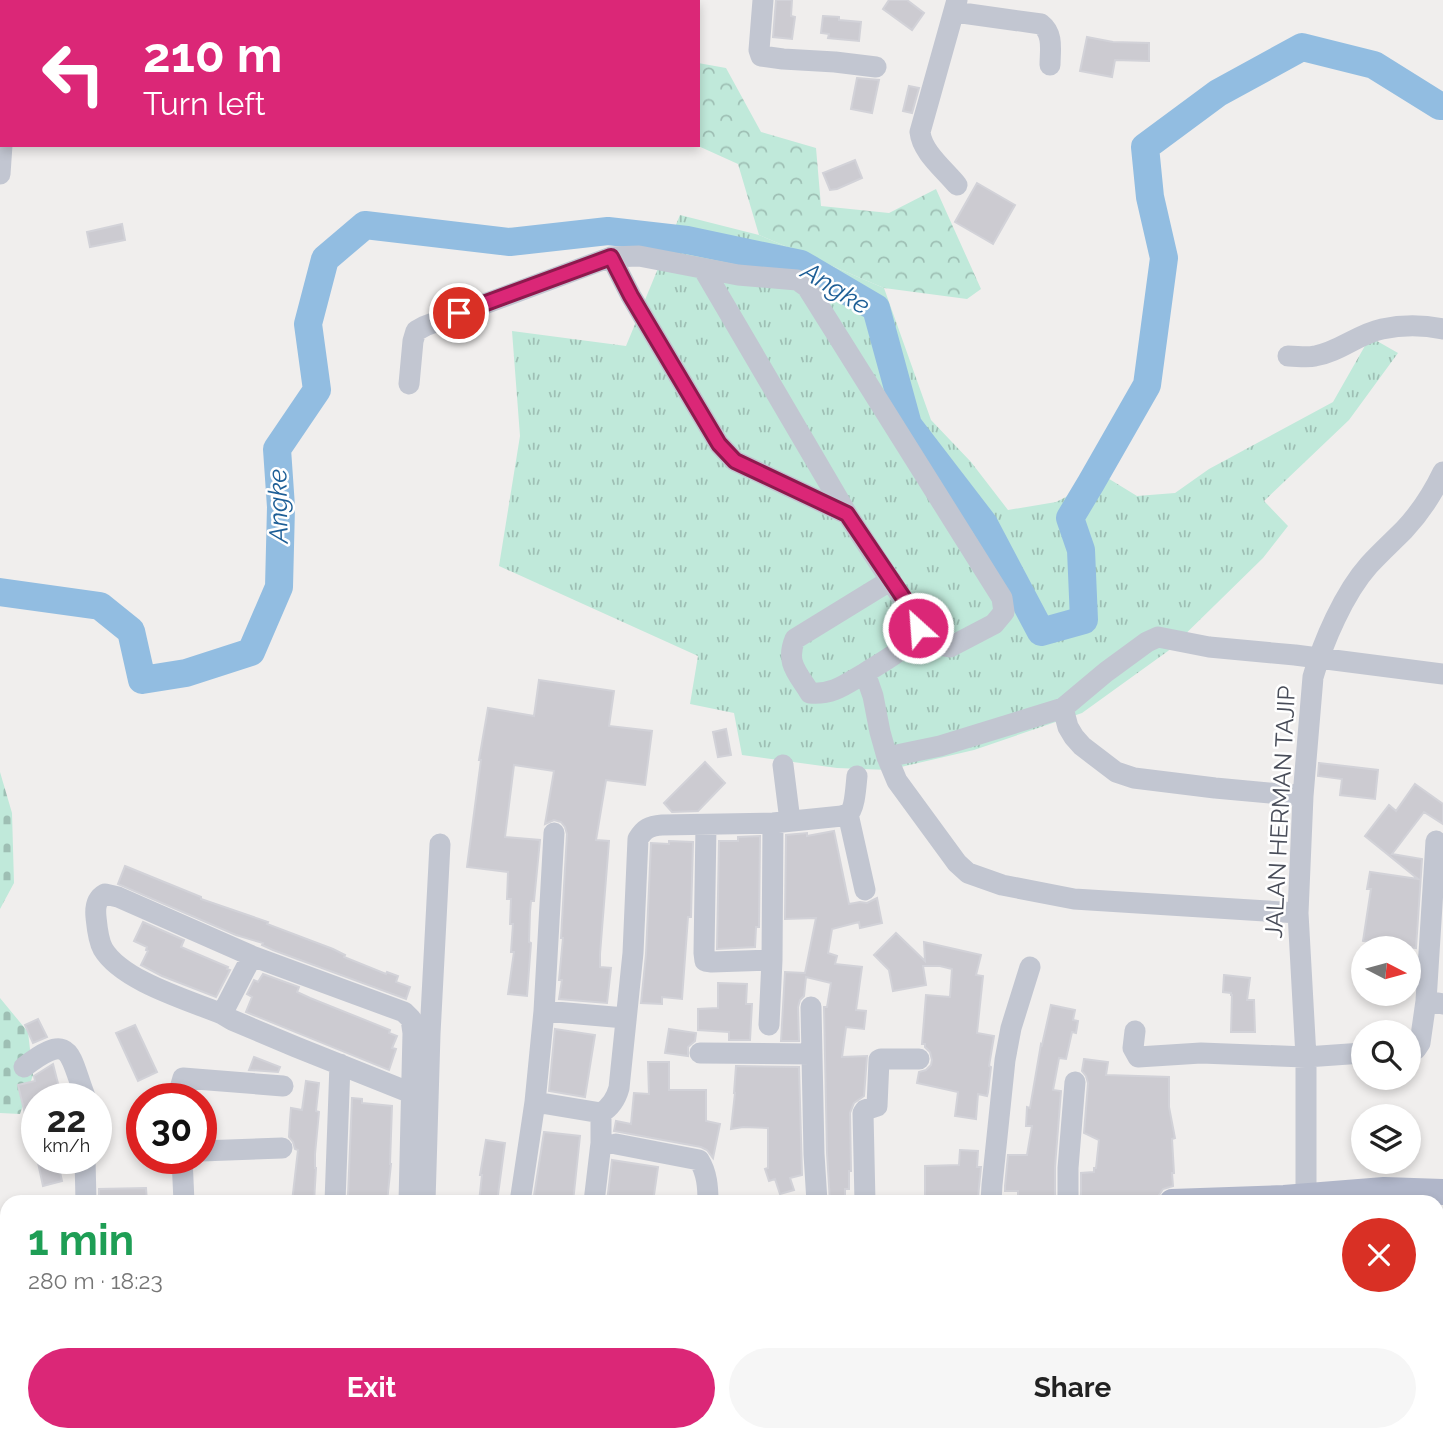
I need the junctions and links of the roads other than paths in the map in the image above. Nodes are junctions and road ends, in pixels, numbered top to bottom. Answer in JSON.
{"nodes":[{"id":1,"x":763,"y":0,"type":"edge"},
{"id":2,"x":956,"y":6,"type":"edge"},
{"id":3,"x":1050,"y":65,"type":"dead end"},
{"id":4,"x":876,"y":67,"type":"dead end"},
{"id":5,"x":2,"y":147,"type":"edge"},
{"id":6,"x":0,"y":174,"type":"edge"},
{"id":7,"x":957,"y":185,"type":"dead end"},
{"id":8,"x":611,"y":257,"type":"junction"},
{"id":9,"x":704,"y":270,"type":"junction"},
{"id":10,"x":1443,"y":329,"type":"edge"},
{"id":11,"x":1288,"y":356,"type":"dead end"},
{"id":12,"x":409,"y":384,"type":"dead end"},
{"id":13,"x":818,"y":463,"type":"junction"},
{"id":14,"x":1443,"y":472,"type":"edge"},
{"id":15,"x":787,"y":486,"type":"junction"},
{"id":16,"x":847,"y":514,"type":"junction"},
{"id":17,"x":891,"y":580,"type":"junction"},
{"id":18,"x":912,"y":641,"type":"junction"},
{"id":19,"x":1318,"y":659,"type":"junction"},
{"id":20,"x":865,"y":673,"type":"junction"},
{"id":21,"x":1443,"y":674,"type":"edge"},
{"id":22,"x":1063,"y":708,"type":"junction"},
{"id":23,"x":887,"y":757,"type":"junction"},
{"id":24,"x":783,"y":765,"type":"dead end"},
{"id":25,"x":857,"y":776,"type":"dead end"},
{"id":26,"x":1303,"y":796,"type":"junction"},
{"id":27,"x":848,"y":814,"type":"junction"},
{"id":28,"x":782,"y":822,"type":"junction"},
{"id":29,"x":706,"y":825,"type":"junction"},
{"id":30,"x":554,"y":834,"type":"dead end"},
{"id":31,"x":1436,"y":841,"type":"dead end"},
{"id":32,"x":440,"y":844,"type":"dead end"},
{"id":33,"x":864,"y":890,"type":"dead end"},
{"id":34,"x":1298,"y":913,"type":"junction"},
{"id":35,"x":253,"y":956,"type":"junction"},
{"id":36,"x":772,"y":960,"type":"junction"},
{"id":37,"x":1030,"y":967,"type":"dead end"},
{"id":38,"x":1434,"y":1002,"type":"edge"},
{"id":39,"x":811,"y":1007,"type":"dead end"},
{"id":40,"x":544,"y":1011,"type":"junction"},
{"id":41,"x":222,"y":1014,"type":"junction"},
{"id":42,"x":625,"y":1018,"type":"junction"},
{"id":43,"x":769,"y":1025,"type":"dead end"},
{"id":44,"x":1135,"y":1031,"type":"dead end"},
{"id":45,"x":1421,"y":1041,"type":"edge"},
{"id":46,"x":700,"y":1053,"type":"dead end"},
{"id":47,"x":1351,"y":1053,"type":"edge"},
{"id":48,"x":811,"y":1054,"type":"junction"},
{"id":49,"x":1306,"y":1057,"type":"junction"},
{"id":50,"x":919,"y":1059,"type":"dead end"},
{"id":51,"x":340,"y":1065,"type":"junction"},
{"id":52,"x":24,"y":1067,"type":"dead end"},
{"id":53,"x":1075,"y":1082,"type":"dead end"},
{"id":54,"x":80,"y":1083,"type":"edge"},
{"id":55,"x":181,"y":1083,"type":"edge"},
{"id":56,"x":283,"y":1086,"type":"dead end"},
{"id":57,"x":411,"y":1093,"type":"junction"},
{"id":58,"x":535,"y":1102,"type":"junction"},
{"id":59,"x":601,"y":1113,"type":"junction"},
{"id":60,"x":616,"y":1144,"type":"dead end"},
{"id":61,"x":282,"y":1148,"type":"dead end"},
{"id":62,"x":217,"y":1150,"type":"edge"},
{"id":63,"x":85,"y":1174,"type":"edge"},
{"id":64,"x":182,"y":1174,"type":"edge"},
{"id":65,"x":1443,"y":1192,"type":"edge"},
{"id":66,"x":86,"y":1195,"type":"edge"},
{"id":67,"x":184,"y":1195,"type":"edge"},
{"id":68,"x":335,"y":1195,"type":"edge"},
{"id":69,"x":409,"y":1195,"type":"edge"},
{"id":70,"x":425,"y":1195,"type":"edge"},
{"id":71,"x":521,"y":1195,"type":"edge"},
{"id":72,"x":595,"y":1195,"type":"edge"},
{"id":73,"x":708,"y":1195,"type":"edge"},
{"id":74,"x":817,"y":1195,"type":"edge"},
{"id":75,"x":865,"y":1195,"type":"edge"},
{"id":76,"x":992,"y":1195,"type":"edge"},
{"id":77,"x":1068,"y":1195,"type":"edge"},
{"id":78,"x":1291,"y":1195,"type":"edge"},
{"id":79,"x":1401,"y":1195,"type":"edge"}],
"edges":[{"from":1,"to":4,"type":"street"},
{"from":2,"to":3,"type":"street"},
{"from":2,"to":7,"type":"street"},
{"from":5,"to":6,"type":"street"},
{"from":8,"to":9,"type":"street"},
{"from":8,"to":12,"type":"street"},
{"from":8,"to":15,"type":"street"},
{"from":9,"to":13,"type":"street"},
{"from":9,"to":18,"type":"street"},
{"from":10,"to":11,"type":"street"},
{"from":13,"to":15,"type":"street"},
{"from":13,"to":16,"type":"street"},
{"from":14,"to":19,"type":"street","name":"JALAN HERMAN TAJIP"},
{"from":15,"to":16,"type":"street"},
{"from":16,"to":17,"type":"street"},
{"from":17,"to":18,"type":"street"},
{"from":17,"to":20,"type":"street"},
{"from":18,"to":20,"type":"street"},
{"from":19,"to":21,"type":"street"},
{"from":19,"to":22,"type":"street"},
{"from":19,"to":26,"type":"street","name":"JALAN HERMAN TAJIP"},
{"from":20,"to":23,"type":"street"},
{"from":22,"to":23,"type":"street"},
{"from":22,"to":26,"type":"street"},
{"from":23,"to":34,"type":"street"},
{"from":24,"to":28,"type":"street"},
{"from":25,"to":27,"type":"street"},
{"from":26,"to":34,"type":"street","name":"JALAN HERMAN TAJIP"},
{"from":27,"to":28,"type":"street"},
{"from":27,"to":33,"type":"street"},
{"from":28,"to":29,"type":"street"},
{"from":28,"to":36,"type":"street"},
{"from":29,"to":36,"type":"street"},
{"from":29,"to":42,"type":"street"},
{"from":30,"to":40,"type":"street"},
{"from":31,"to":38,"type":"street"},
{"from":32,"to":70,"type":"street"},
{"from":34,"to":49,"type":"street","name":"JALAN HERMAN TAJIP"},
{"from":35,"to":41,"type":"street"},
{"from":35,"to":41,"type":"street"},
{"from":35,"to":57,"type":"street"},
{"from":36,"to":43,"type":"street"},
{"from":37,"to":76,"type":"street"},
{"from":38,"to":45,"type":"street"},
{"from":39,"to":48,"type":"street"},
{"from":40,"to":42,"type":"street"},
{"from":40,"to":58,"type":"street"},
{"from":41,"to":51,"type":"street"},
{"from":42,"to":59,"type":"street"},
{"from":44,"to":49,"type":"street"},
{"from":46,"to":48,"type":"street"},
{"from":47,"to":49,"type":"street"},
{"from":48,"to":74,"type":"street"},
{"from":49,"to":78,"type":"street","name":"JALAN HERMAN TAJIP"},
{"from":50,"to":75,"type":"street"},
{"from":51,"to":57,"type":"street"},
{"from":51,"to":68,"type":"street"},
{"from":52,"to":54,"type":"street"},
{"from":53,"to":77,"type":"street"},
{"from":55,"to":56,"type":"street"},
{"from":57,"to":69,"type":"street"},
{"from":58,"to":59,"type":"street"},
{"from":58,"to":71,"type":"street"},
{"from":59,"to":72,"type":"street"},
{"from":60,"to":73,"type":"street"},
{"from":61,"to":62,"type":"street"},
{"from":63,"to":66,"type":"street"},
{"from":64,"to":67,"type":"street"},
{"from":65,"to":79,"type":"main road"}]}
